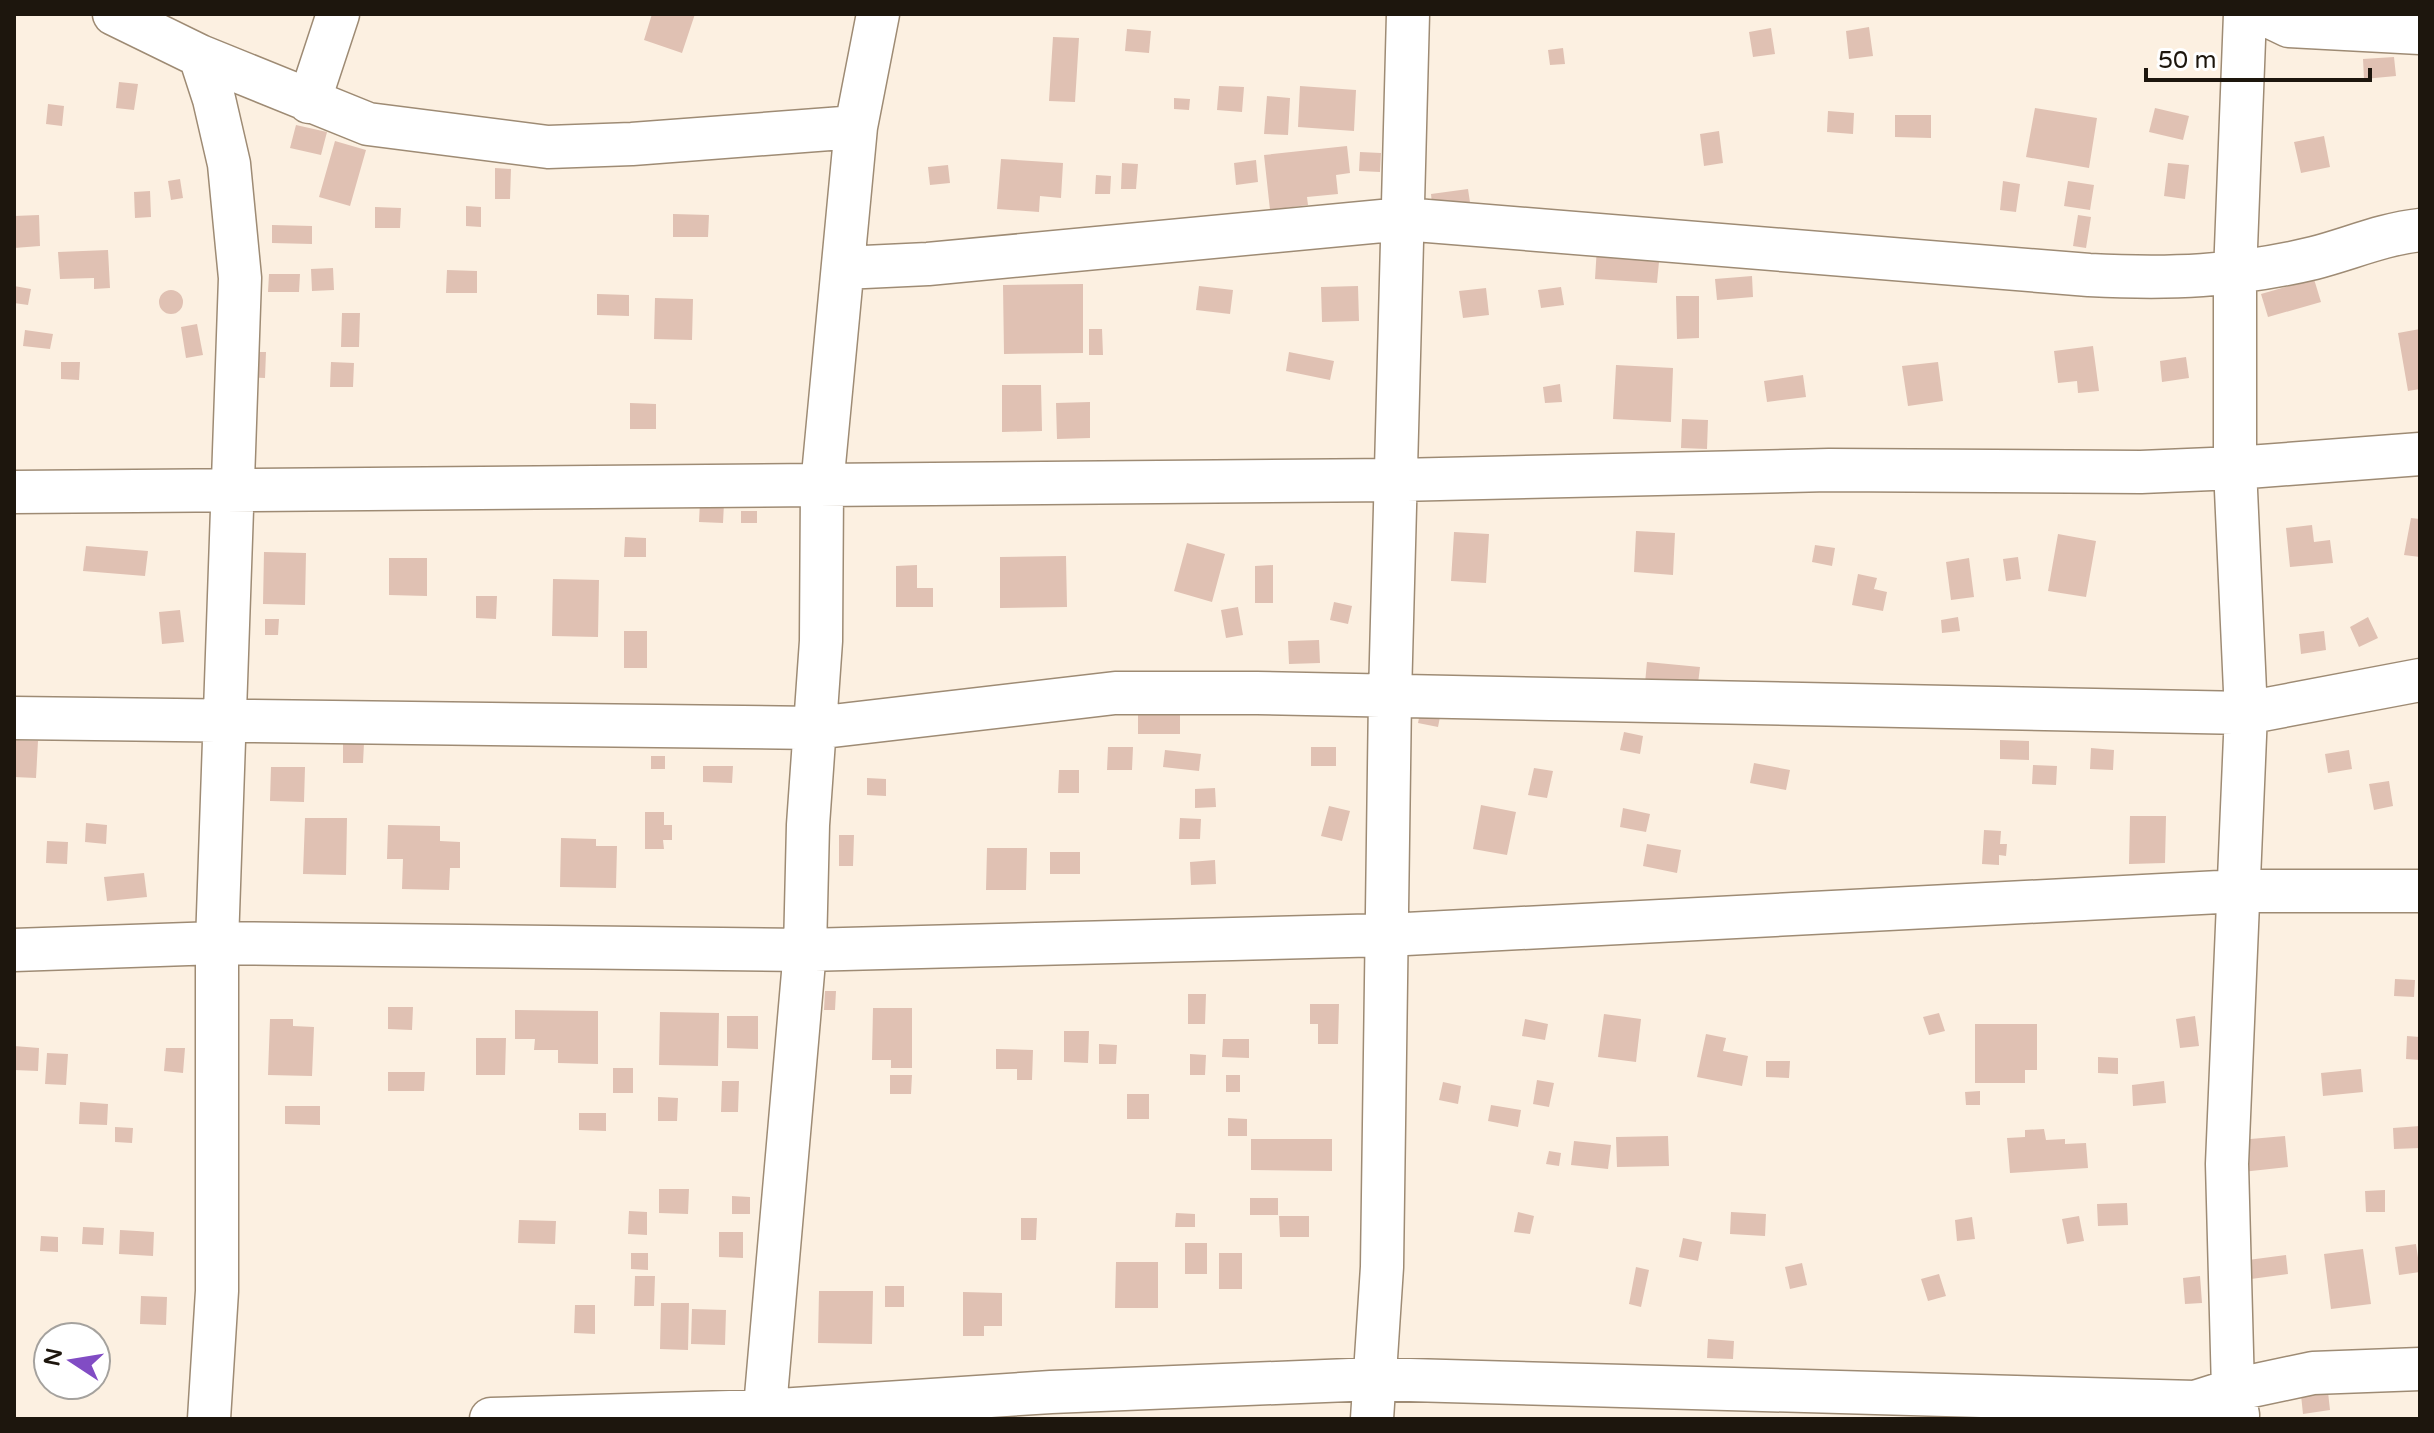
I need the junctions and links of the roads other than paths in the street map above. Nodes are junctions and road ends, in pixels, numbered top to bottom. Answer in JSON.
{"nodes":[{"id":1,"x":114,"y":14,"type":"edge"},
{"id":2,"x":338,"y":14,"type":"edge"},
{"id":3,"x":878,"y":14,"type":"edge"},
{"id":4,"x":1408,"y":14,"type":"edge"},
{"id":5,"x":2245,"y":14,"type":"edge"},
{"id":6,"x":2264,"y":14,"type":"edge"},
{"id":7,"x":2420,"y":33,"type":"edge"},
{"id":8,"x":200,"y":56,"type":"junction"},
{"id":9,"x":309,"y":102,"type":"junction"},
{"id":10,"x":856,"y":127,"type":"junction"},
{"id":11,"x":1403,"y":219,"type":"junction"},
{"id":12,"x":2420,"y":230,"type":"edge"},
{"id":13,"x":843,"y":268,"type":"junction"},
{"id":14,"x":2235,"y":274,"type":"junction"},
{"id":15,"x":2420,"y":454,"type":"edge"},
{"id":16,"x":2235,"y":468,"type":"junction"},
{"id":17,"x":1397,"y":480,"type":"junction"},
{"id":18,"x":822,"y":486,"type":"junction"},
{"id":19,"x":14,"y":492,"type":"edge"},
{"id":20,"x":233,"y":492,"type":"junction"},
{"id":21,"x":2420,"y":680,"type":"edge"},
{"id":22,"x":1390,"y":697,"type":"junction"},
{"id":23,"x":2246,"y":713,"type":"junction"},
{"id":24,"x":14,"y":718,"type":"edge"},
{"id":25,"x":225,"y":722,"type":"junction"},
{"id":26,"x":815,"y":728,"type":"junction"},
{"id":27,"x":2239,"y":891,"type":"junction"},
{"id":28,"x":2420,"y":891,"type":"edge"},
{"id":29,"x":1387,"y":935,"type":"junction"},
{"id":30,"x":217,"y":943,"type":"junction"},
{"id":31,"x":14,"y":950,"type":"edge"},
{"id":32,"x":805,"y":950,"type":"junction"},
{"id":33,"x":2420,"y":1369,"type":"edge"},
{"id":34,"x":1373,"y":1399,"type":"edge"},
{"id":35,"x":2236,"y":1404,"type":"edge"},
{"id":36,"x":764,"y":1415,"type":"edge"},
{"id":37,"x":209,"y":1419,"type":"edge"},
{"id":38,"x":491,"y":1419,"type":"edge"}],
"edges":[{"from":1,"to":8,"type":"street"},
{"from":2,"to":9,"type":"street"},
{"from":3,"to":10,"type":"street"},
{"from":4,"to":11,"type":"street"},
{"from":5,"to":14,"type":"street"},
{"from":6,"to":7,"type":"street"},
{"from":8,"to":9,"type":"street"},
{"from":8,"to":20,"type":"street"},
{"from":9,"to":10,"type":"street"},
{"from":10,"to":13,"type":"street"},
{"from":11,"to":13,"type":"street"},
{"from":11,"to":14,"type":"street"},
{"from":11,"to":17,"type":"street"},
{"from":12,"to":14,"type":"street"},
{"from":13,"to":18,"type":"street"},
{"from":14,"to":16,"type":"street"},
{"from":15,"to":16,"type":"street"},
{"from":16,"to":17,"type":"street"},
{"from":16,"to":23,"type":"street"},
{"from":17,"to":18,"type":"street"},
{"from":17,"to":22,"type":"street"},
{"from":18,"to":20,"type":"street"},
{"from":18,"to":26,"type":"street"},
{"from":19,"to":20,"type":"street"},
{"from":20,"to":25,"type":"street"},
{"from":21,"to":23,"type":"street"},
{"from":22,"to":23,"type":"street"},
{"from":22,"to":26,"type":"street"},
{"from":22,"to":29,"type":"street"},
{"from":23,"to":27,"type":"street"},
{"from":24,"to":25,"type":"street"},
{"from":25,"to":26,"type":"street"},
{"from":25,"to":30,"type":"street"},
{"from":26,"to":32,"type":"street"},
{"from":27,"to":28,"type":"street"},
{"from":27,"to":29,"type":"street"},
{"from":27,"to":35,"type":"street"},
{"from":29,"to":32,"type":"street"},
{"from":29,"to":34,"type":"street"},
{"from":30,"to":31,"type":"street"},
{"from":30,"to":32,"type":"street"},
{"from":30,"to":37,"type":"street"},
{"from":32,"to":36,"type":"street"},
{"from":33,"to":35,"type":"street"},
{"from":34,"to":35,"type":"street"},
{"from":34,"to":36,"type":"street"},
{"from":36,"to":38,"type":"street"}]}
